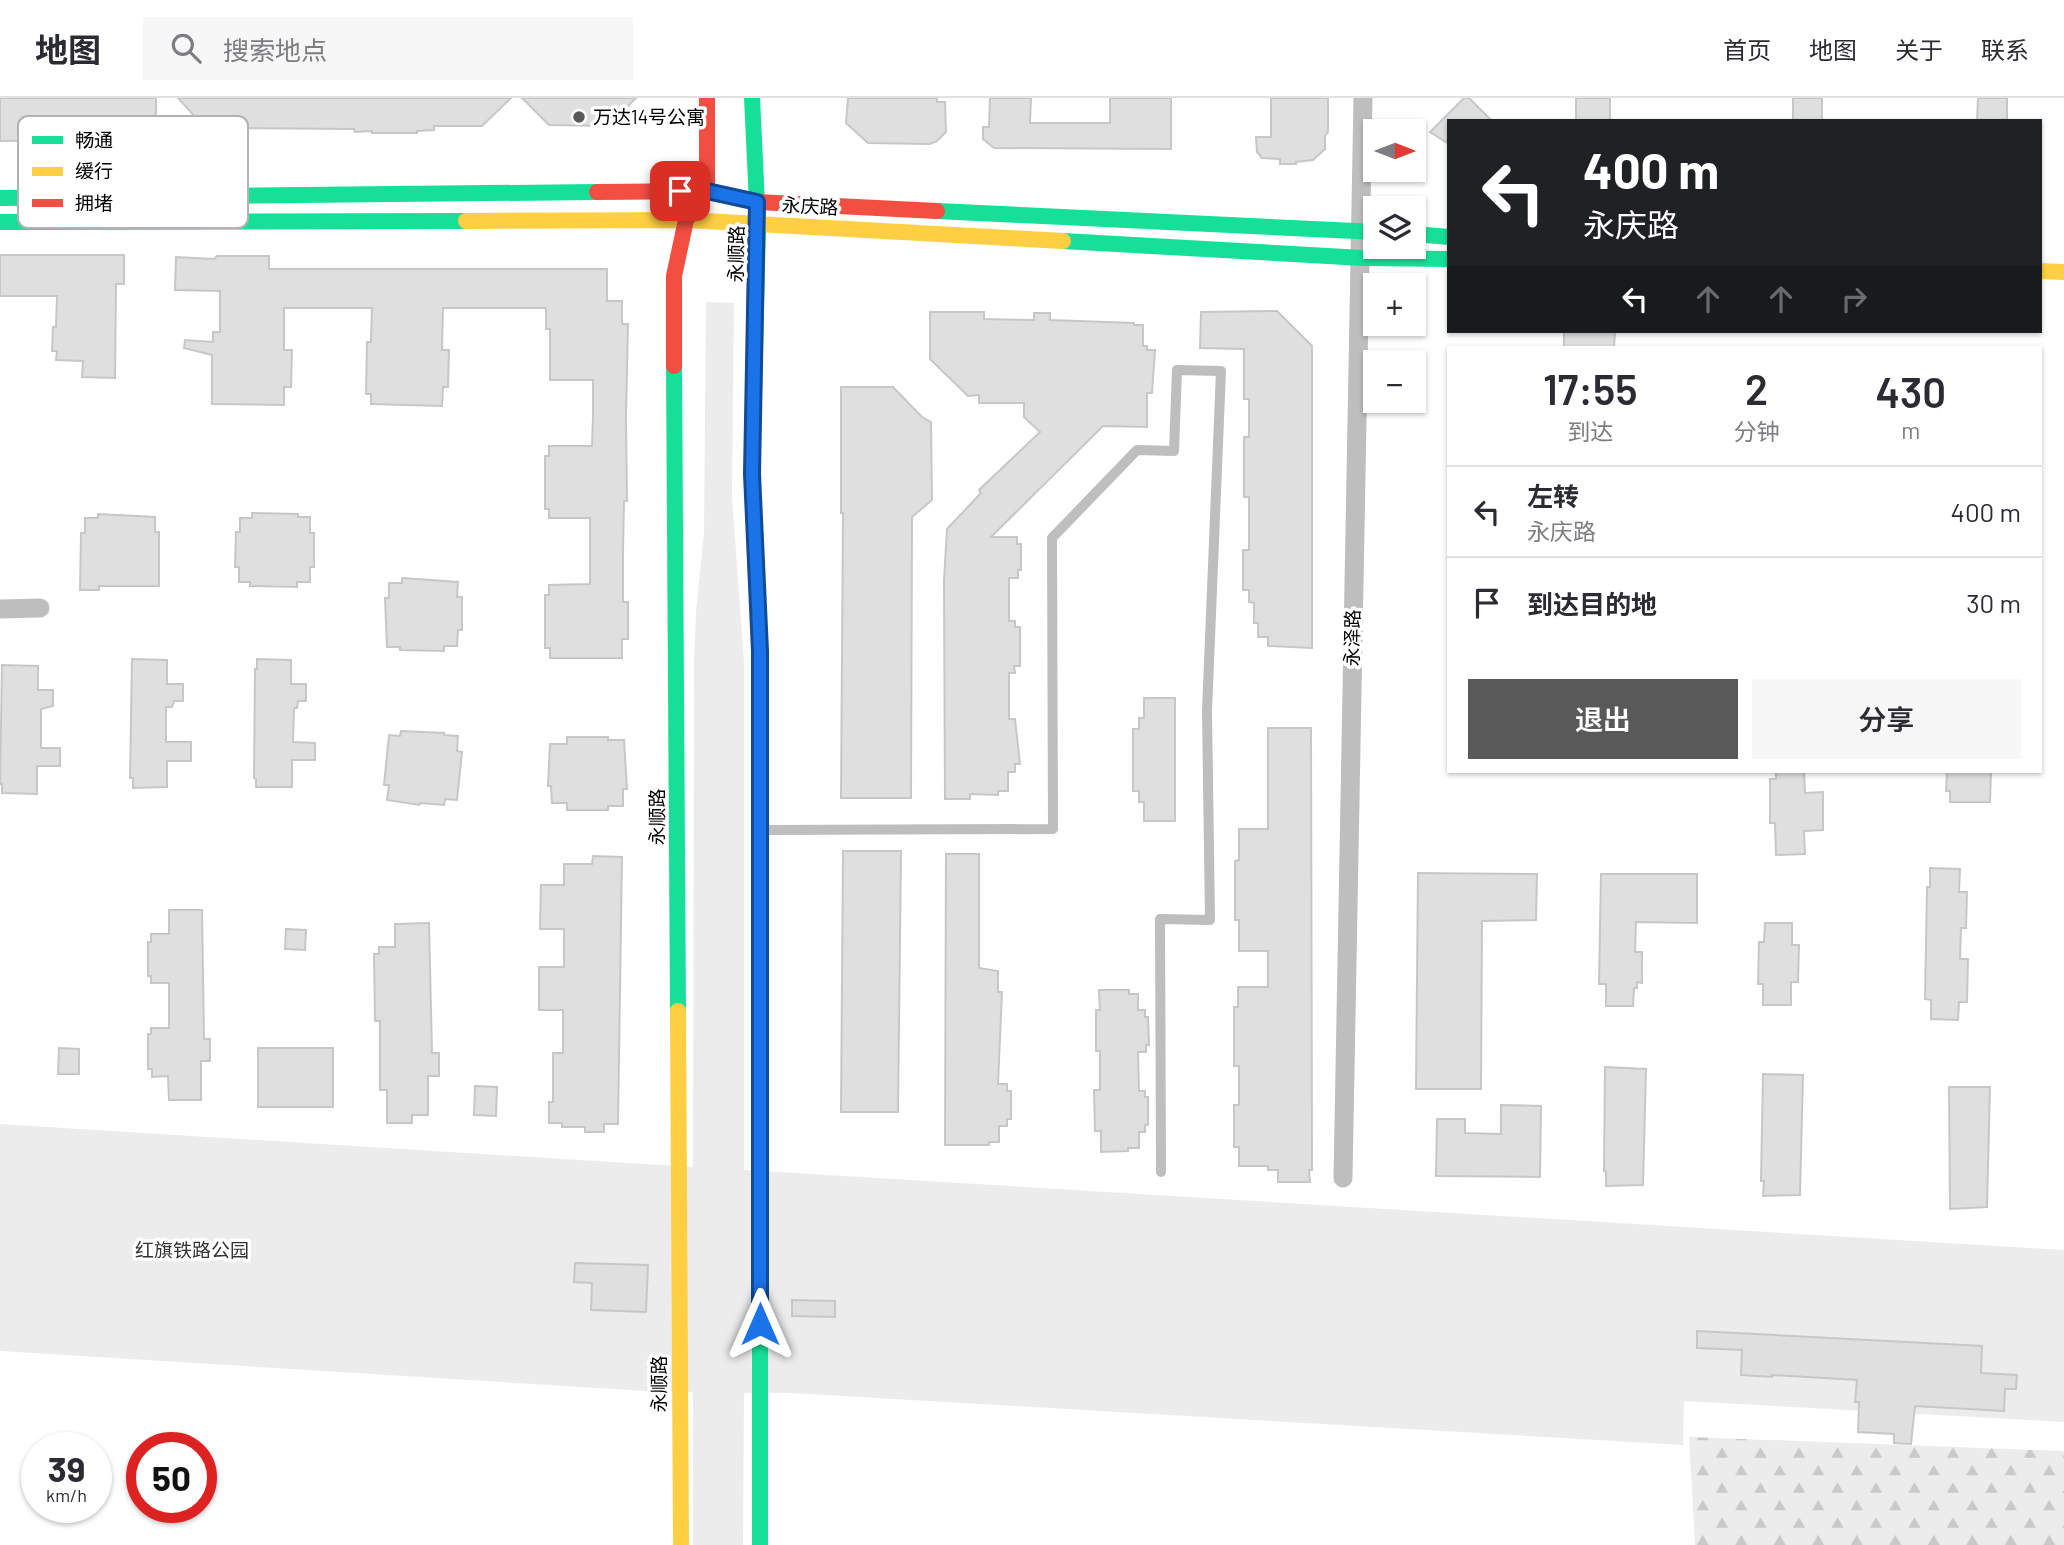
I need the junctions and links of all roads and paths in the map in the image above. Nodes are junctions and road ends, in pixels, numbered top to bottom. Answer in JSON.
{"nodes":[{"id":1,"x":707,"y":98,"type":"edge"},
{"id":2,"x":752,"y":98,"type":"edge"},
{"id":3,"x":1363,"y":98,"type":"edge"},
{"id":4,"x":707,"y":191,"type":"junction"},
{"id":5,"x":248,"y":196,"type":"edge"},
{"id":6,"x":1366,"y":196,"type":"edge"},
{"id":7,"x":0,"y":198,"type":"edge"},
{"id":8,"x":18,"y":198,"type":"edge"},
{"id":9,"x":757,"y":202,"type":"junction"},
{"id":10,"x":686,"y":220,"type":"junction"},
{"id":11,"x":248,"y":221,"type":"edge"},
{"id":12,"x":0,"y":222,"type":"edge"},
{"id":13,"x":18,"y":222,"type":"edge"},
{"id":14,"x":758,"y":224,"type":"junction"},
{"id":15,"x":1363,"y":231,"type":"edge"},
{"id":16,"x":1426,"y":235,"type":"edge"},
{"id":17,"x":1447,"y":237,"type":"edge"},
{"id":18,"x":1363,"y":244,"type":"edge"},
{"id":19,"x":1359,"y":258,"type":"junction"},
{"id":20,"x":1447,"y":259,"type":"edge"},
{"id":21,"x":2042,"y":271,"type":"edge"},
{"id":22,"x":2064,"y":272,"type":"edge"},
{"id":23,"x":40,"y":608,"type":"dead end"},
{"id":24,"x":0,"y":609,"type":"edge"},
{"id":25,"x":759,"y":830,"type":"junction"},
{"id":26,"x":1161,"y":1172,"type":"dead end"},
{"id":27,"x":1343,"y":1178,"type":"dead end"},
{"id":28,"x":681,"y":1545,"type":"edge"},
{"id":29,"x":760,"y":1545,"type":"edge"}],
"edges":[{"from":1,"to":4,"type":"main road"},
{"from":2,"to":9,"type":"main road","name":"永顺路"},
{"from":3,"to":6,"type":"street","name":"永泽路"},
{"from":4,"to":5,"type":"main road","name":"永庆路"},
{"from":4,"to":9,"type":"main road","name":"永庆路"},
{"from":4,"to":10,"type":"main road","name":"永顺路"},
{"from":7,"to":8,"type":"main road","name":"永庆路"},
{"from":9,"to":14,"type":"main road","name":"永顺路"},
{"from":9,"to":15,"type":"main road","name":"永庆路"},
{"from":10,"to":11,"type":"main road","name":"永庆路"},
{"from":10,"to":14,"type":"main road","name":"永庆路"},
{"from":10,"to":28,"type":"main road","name":"永顺路"},
{"from":12,"to":13,"type":"main road","name":"永庆路"},
{"from":14,"to":19,"type":"main road","name":"永庆路"},
{"from":14,"to":25,"type":"main road","name":"永顺路"},
{"from":16,"to":17,"type":"main road"},
{"from":18,"to":19,"type":"street","name":"永泽路"},
{"from":19,"to":20,"type":"main road","name":"永庆路"},
{"from":19,"to":27,"type":"street","name":"永泽路"},
{"from":21,"to":22,"type":"main road"},
{"from":23,"to":24,"type":"street"},
{"from":25,"to":26,"type":"lane"},
{"from":25,"to":29,"type":"main road","name":"永顺路"}]}
